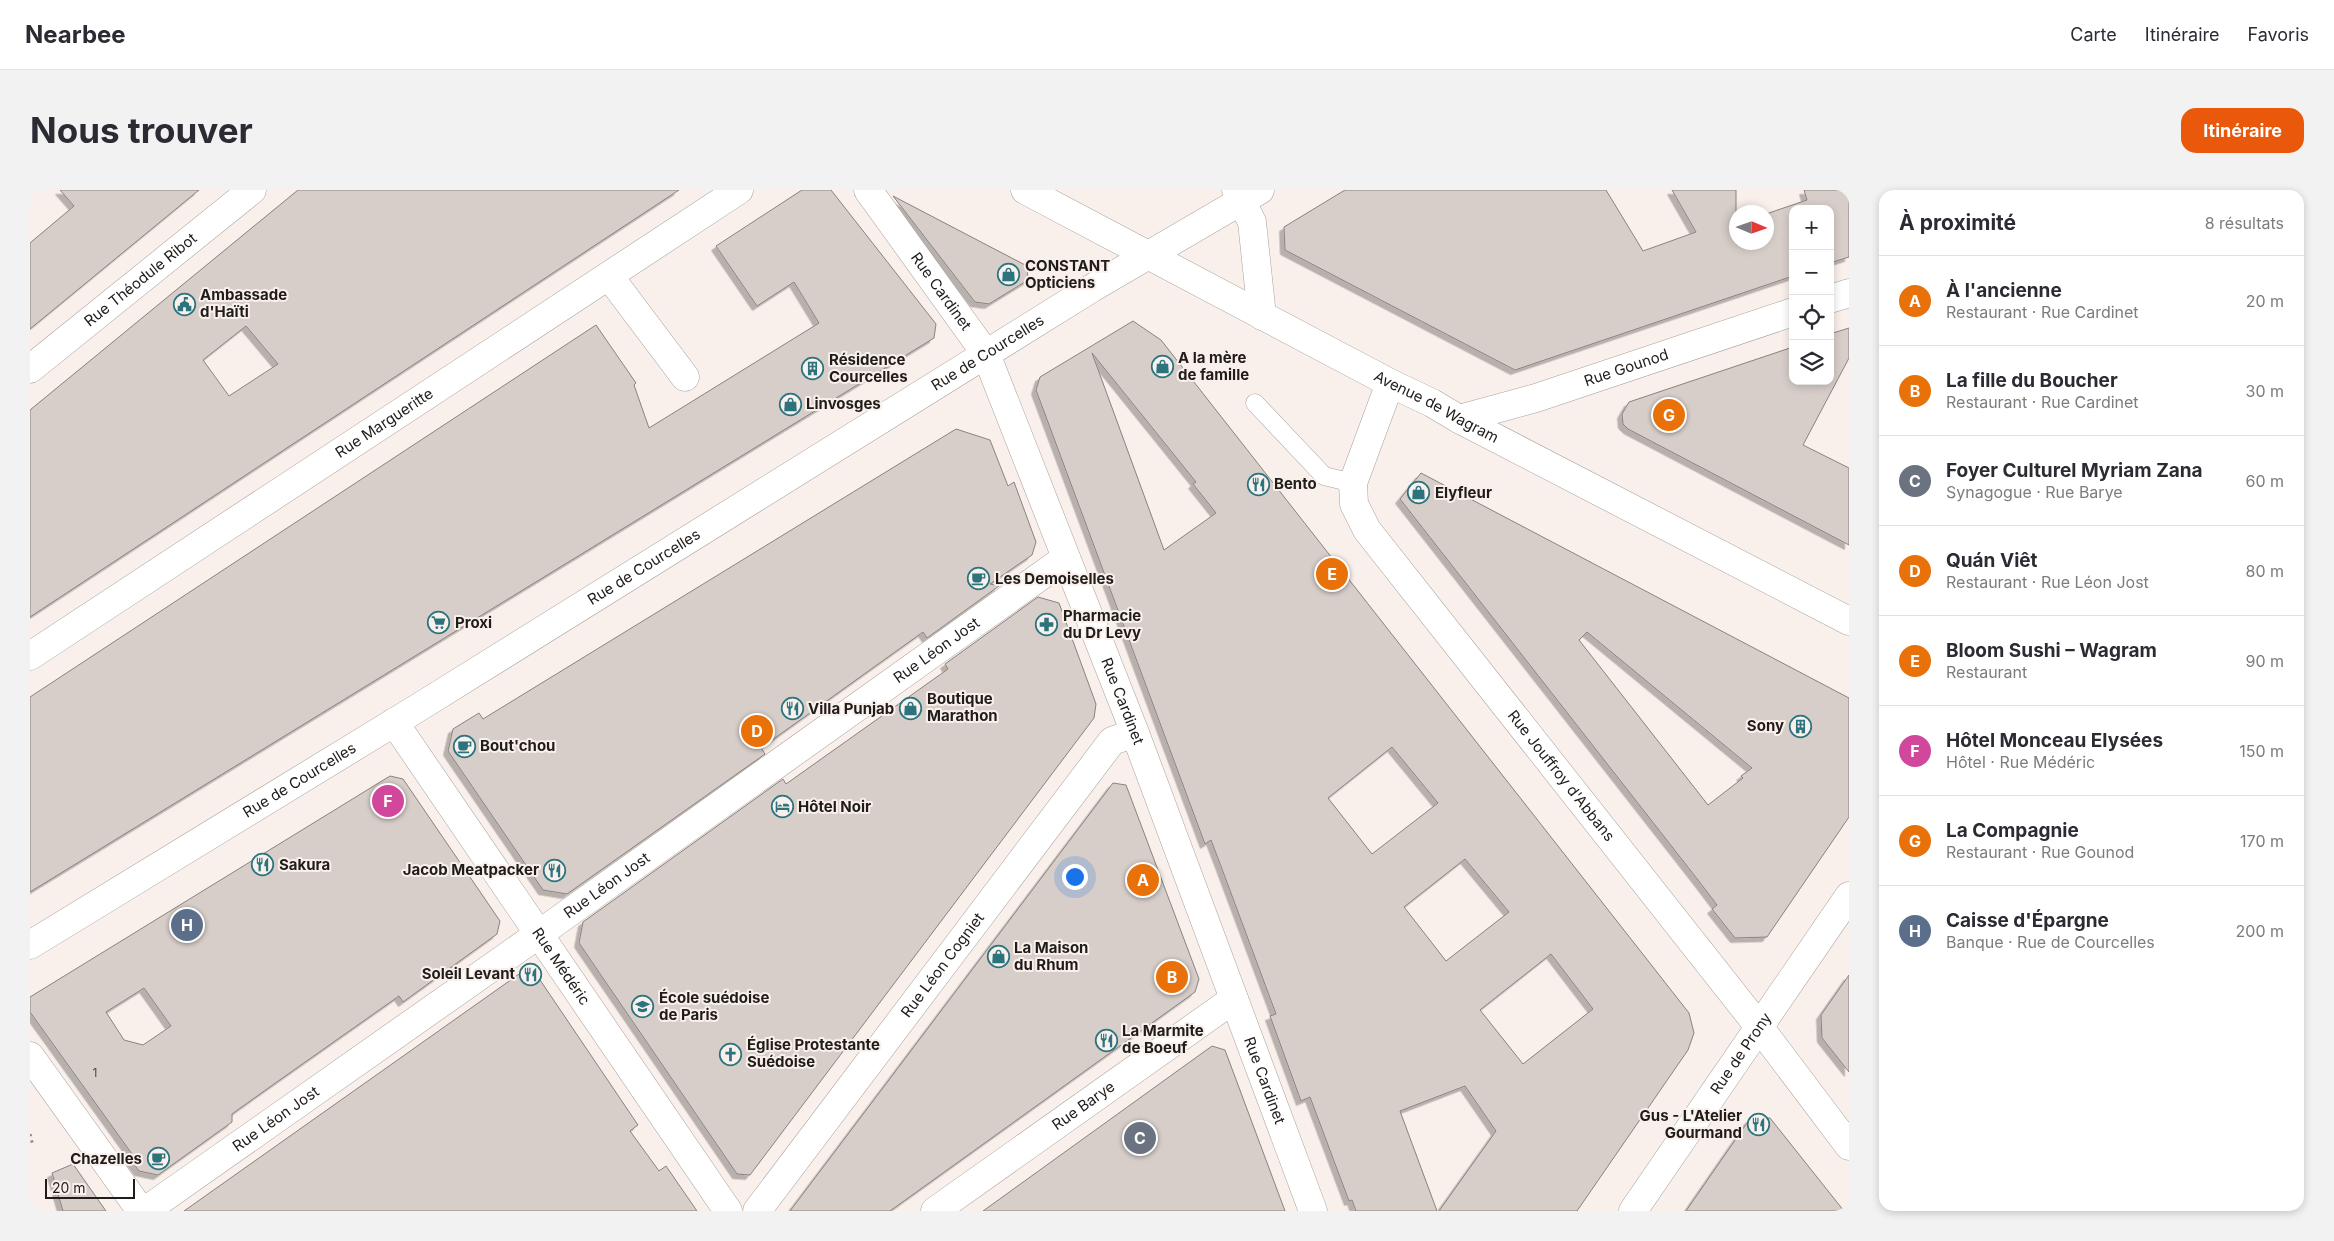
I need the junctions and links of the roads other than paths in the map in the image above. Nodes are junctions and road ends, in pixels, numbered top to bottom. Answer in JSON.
{"nodes":[{"id":1,"x":252,"y":190,"type":"edge"},
{"id":2,"x":739,"y":190,"type":"edge"},
{"id":3,"x":868,"y":190,"type":"edge"},
{"id":4,"x":1025,"y":190,"type":"edge"},
{"id":5,"x":1246,"y":194,"type":"edge"},
{"id":6,"x":1148,"y":254,"type":"junction"},
{"id":7,"x":609,"y":276,"type":"junction"},
{"id":8,"x":1849,"y":293,"type":"edge"},
{"id":9,"x":1834,"y":298,"type":"edge"},
{"id":10,"x":1789,"y":313,"type":"edge"},
{"id":11,"x":1262,"y":316,"type":"junction"},
{"id":12,"x":986,"y":354,"type":"junction"},
{"id":13,"x":30,"y":369,"type":"edge"},
{"id":14,"x":685,"y":377,"type":"dead end"},
{"id":15,"x":1390,"y":383,"type":"junction"},
{"id":16,"x":1255,"y":403,"type":"dead end"},
{"id":17,"x":1459,"y":419,"type":"junction"},
{"id":18,"x":1353,"y":483,"type":"junction"},
{"id":19,"x":1066,"y":558,"type":"junction"},
{"id":20,"x":1849,"y":621,"type":"edge"},
{"id":21,"x":30,"y":656,"type":"edge"},
{"id":22,"x":394,"y":722,"type":"junction"},
{"id":23,"x":1135,"y":732,"type":"junction"},
{"id":24,"x":1849,"y":896,"type":"edge"},
{"id":25,"x":539,"y":934,"type":"junction"},
{"id":26,"x":30,"y":945,"type":"edge"},
{"id":27,"x":1234,"y":999,"type":"junction"},
{"id":28,"x":1760,"y":1028,"type":"junction"},
{"id":29,"x":30,"y":1056,"type":"edge"},
{"id":30,"x":1849,"y":1146,"type":"edge"},
{"id":31,"x":141,"y":1211,"type":"edge"},
{"id":32,"x":145,"y":1211,"type":"edge"},
{"id":33,"x":728,"y":1211,"type":"edge"},
{"id":34,"x":757,"y":1211,"type":"edge"},
{"id":35,"x":934,"y":1211,"type":"edge"},
{"id":36,"x":1313,"y":1211,"type":"edge"},
{"id":37,"x":1633,"y":1211,"type":"edge"}],
"edges":[{"from":1,"to":13,"type":"street","name":"Rue Théodule Ribot"},
{"from":2,"to":7,"type":"street","name":"Rue Margueritte"},
{"from":3,"to":12,"type":"street","name":"Rue Cardinet"},
{"from":4,"to":6,"type":"street","name":"Avenue de Wagram"},
{"from":5,"to":6,"type":"street","name":"Rue de Courcelles"},
{"from":5,"to":11,"type":"street"},
{"from":6,"to":11,"type":"street","name":"Avenue de Wagram"},
{"from":6,"to":12,"type":"street","name":"Rue de Courcelles"},
{"from":7,"to":14,"type":"street"},
{"from":7,"to":21,"type":"street","name":"Rue Margueritte"},
{"from":8,"to":9,"type":"street"},
{"from":10,"to":17,"type":"street","name":"Rue Gounod"},
{"from":11,"to":15,"type":"street","name":"Avenue de Wagram"},
{"from":12,"to":19,"type":"street","name":"Rue Cardinet"},
{"from":12,"to":22,"type":"street","name":"Rue de Courcelles"},
{"from":15,"to":17,"type":"street","name":"Avenue de Wagram"},
{"from":15,"to":18,"type":"street","name":"Rue Jouffroy d'Abbans"},
{"from":16,"to":18,"type":"lane"},
{"from":17,"to":20,"type":"street","name":"Avenue de Wagram"},
{"from":18,"to":28,"type":"street","name":"Rue Jouffroy d'Abbans"},
{"from":19,"to":23,"type":"street","name":"Rue Cardinet"},
{"from":19,"to":25,"type":"street","name":"Rue Léon Jost"},
{"from":22,"to":25,"type":"street","name":"Rue Médéric"},
{"from":22,"to":26,"type":"street","name":"Rue de Courcelles"},
{"from":23,"to":27,"type":"street","name":"Rue Cardinet"},
{"from":23,"to":34,"type":"street","name":"Rue Léon Cogniet"},
{"from":24,"to":28,"type":"street","name":"Rue de Prony"},
{"from":25,"to":32,"type":"street","name":"Rue Léon Jost"},
{"from":25,"to":33,"type":"street","name":"Rue Médéric"},
{"from":27,"to":35,"type":"street","name":"Rue Barye"},
{"from":27,"to":36,"type":"street","name":"Rue Cardinet"},
{"from":28,"to":30,"type":"street","name":"Rue Jouffroy d'Abbans"},
{"from":28,"to":37,"type":"street","name":"Rue de Prony"},
{"from":29,"to":31,"type":"street"}]}
